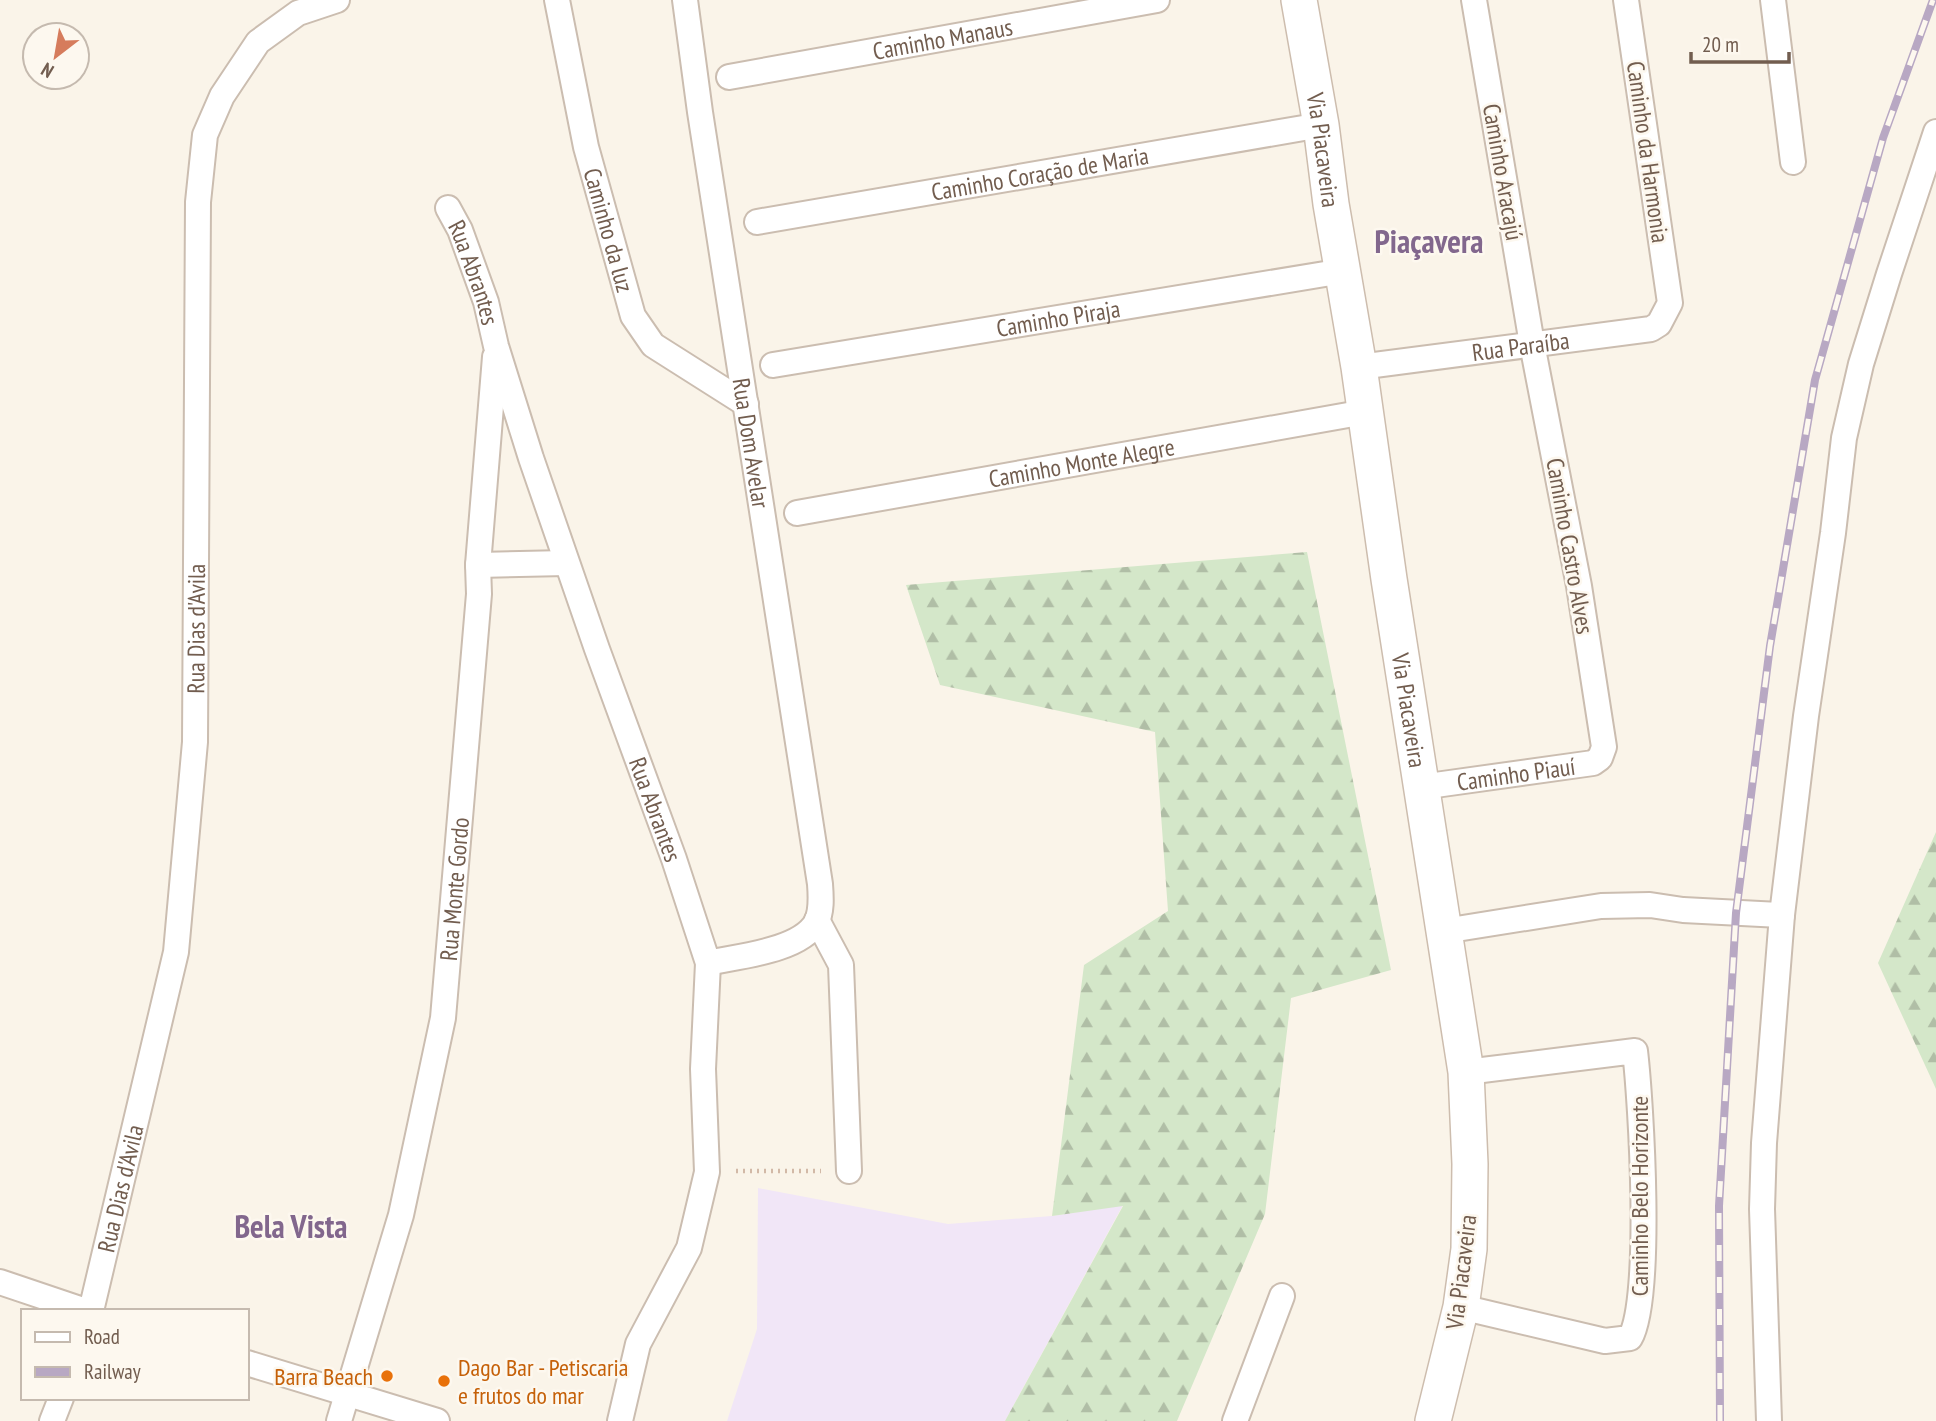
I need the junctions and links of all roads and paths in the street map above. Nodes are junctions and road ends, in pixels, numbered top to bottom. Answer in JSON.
{"nodes":[{"id":1,"x":337,"y":0,"type":"edge"},
{"id":2,"x":557,"y":0,"type":"edge"},
{"id":3,"x":685,"y":0,"type":"edge"},
{"id":4,"x":1157,"y":0,"type":"edge"},
{"id":5,"x":1298,"y":0,"type":"edge"},
{"id":6,"x":1474,"y":0,"type":"edge"},
{"id":7,"x":1626,"y":0,"type":"edge"},
{"id":8,"x":1773,"y":0,"type":"edge"},
{"id":9,"x":729,"y":76,"type":"dead end"},
{"id":10,"x":1321,"y":125,"type":"junction"},
{"id":11,"x":1936,"y":132,"type":"edge"},
{"id":12,"x":1793,"y":162,"type":"dead end"},
{"id":13,"x":448,"y":208,"type":"dead end"},
{"id":14,"x":757,"y":222,"type":"dead end"},
{"id":15,"x":1343,"y":271,"type":"junction"},
{"id":16,"x":1670,"y":303,"type":"joint"},
{"id":17,"x":1532,"y":344,"type":"junction"},
{"id":18,"x":496,"y":346,"type":"junction"},
{"id":19,"x":773,"y":365,"type":"dead end"},
{"id":20,"x":1359,"y":367,"type":"junction"},
{"id":21,"x":746,"y":404,"type":"junction"},
{"id":22,"x":1365,"y":412,"type":"junction"},
{"id":23,"x":797,"y":513,"type":"dead end"},
{"id":24,"x":566,"y":563,"type":"junction"},
{"id":25,"x":478,"y":565,"type":"junction"},
{"id":26,"x":1604,"y":747,"type":"joint"},
{"id":27,"x":1421,"y":787,"type":"junction"},
{"id":28,"x":1782,"y":915,"type":"junction"},
{"id":29,"x":817,"y":920,"type":"junction"},
{"id":30,"x":1444,"y":931,"type":"junction"},
{"id":31,"x":708,"y":963,"type":"junction"},
{"id":32,"x":1466,"y":1072,"type":"junction"},
{"id":33,"x":707,"y":1171,"type":"junction"},
{"id":34,"x":849,"y":1171,"type":"joint"},
{"id":35,"x":0,"y":1282,"type":"edge"},
{"id":36,"x":1282,"y":1296,"type":"dead end"},
{"id":37,"x":1461,"y":1307,"type":"junction"},
{"id":38,"x":82,"y":1309,"type":"edge"},
{"id":39,"x":88,"y":1309,"type":"edge"},
{"id":40,"x":248,"y":1363,"type":"edge"},
{"id":41,"x":348,"y":1395,"type":"junction"},
{"id":42,"x":60,"y":1400,"type":"edge"},
{"id":43,"x":52,"y":1421,"type":"edge"},
{"id":44,"x":339,"y":1421,"type":"edge"},
{"id":45,"x":436,"y":1421,"type":"edge"},
{"id":46,"x":620,"y":1421,"type":"edge"},
{"id":47,"x":1235,"y":1421,"type":"edge"},
{"id":48,"x":1433,"y":1421,"type":"edge"},
{"id":49,"x":1769,"y":1421,"type":"edge"}],
"edges":[{"from":1,"to":39,"type":"street","name":"Rua Dias d'Avila"},
{"from":2,"to":21,"type":"street","name":"Caminho da luz"},
{"from":3,"to":21,"type":"street","name":"Rua Dom Avelar"},
{"from":4,"to":9,"type":"street","name":"Caminho Manaus"},
{"from":5,"to":10,"type":"street","name":"Via Piacaveira"},
{"from":6,"to":17,"type":"street","name":"Caminho Aracajú"},
{"from":7,"to":16,"type":"street","name":"Caminho da Harmonia"},
{"from":8,"to":12,"type":"street"},
{"from":10,"to":14,"type":"street","name":"Caminho Coração de Maria"},
{"from":10,"to":15,"type":"street","name":"Via Piacaveira"},
{"from":11,"to":28,"type":"street"},
{"from":13,"to":18,"type":"street","name":"Rua Abrantes"},
{"from":15,"to":19,"type":"street","name":"Caminho Piraja"},
{"from":15,"to":20,"type":"street","name":"Via Piacaveira"},
{"from":16,"to":17,"type":"street","name":"Rua Paraíba"},
{"from":17,"to":20,"type":"street","name":"Rua Paraíba"},
{"from":17,"to":26,"type":"street","name":"Caminho Castro Alves"},
{"from":18,"to":24,"type":"street","name":"Rua Abrantes"},
{"from":18,"to":25,"type":"street","name":"Rua Monte Gordo"},
{"from":20,"to":22,"type":"street","name":"Via Piacaveira"},
{"from":21,"to":29,"type":"street","name":"Rua Dom Avelar"},
{"from":22,"to":23,"type":"street","name":"Caminho Monte Alegre"},
{"from":22,"to":27,"type":"street","name":"Via Piacaveira"},
{"from":24,"to":25,"type":"street"},
{"from":24,"to":31,"type":"street","name":"Rua Abrantes"},
{"from":25,"to":41,"type":"street","name":"Rua Monte Gordo"},
{"from":26,"to":27,"type":"street","name":"Caminho Piauí"},
{"from":27,"to":30,"type":"street","name":"Via Piacaveira"},
{"from":28,"to":30,"type":"street"},
{"from":28,"to":49,"type":"street"},
{"from":29,"to":31,"type":"street"},
{"from":29,"to":34,"type":"street"},
{"from":30,"to":32,"type":"street","name":"Via Piacaveira"},
{"from":31,"to":33,"type":"street","name":"Rua Abrantes"},
{"from":32,"to":37,"type":"street","name":"Via Piacaveira"},
{"from":32,"to":37,"type":"street","name":"Caminho Belo Horizonte"},
{"from":33,"to":34,"type":"path"},
{"from":33,"to":46,"type":"street","name":"Rua Abrantes"},
{"from":35,"to":38,"type":"street"},
{"from":36,"to":47,"type":"street"},
{"from":37,"to":48,"type":"street","name":"Via Piacaveira"},
{"from":40,"to":41,"type":"street"},
{"from":41,"to":44,"type":"street","name":"Rua Monte Gordo"},
{"from":41,"to":45,"type":"street"},
{"from":42,"to":43,"type":"street"}]}
